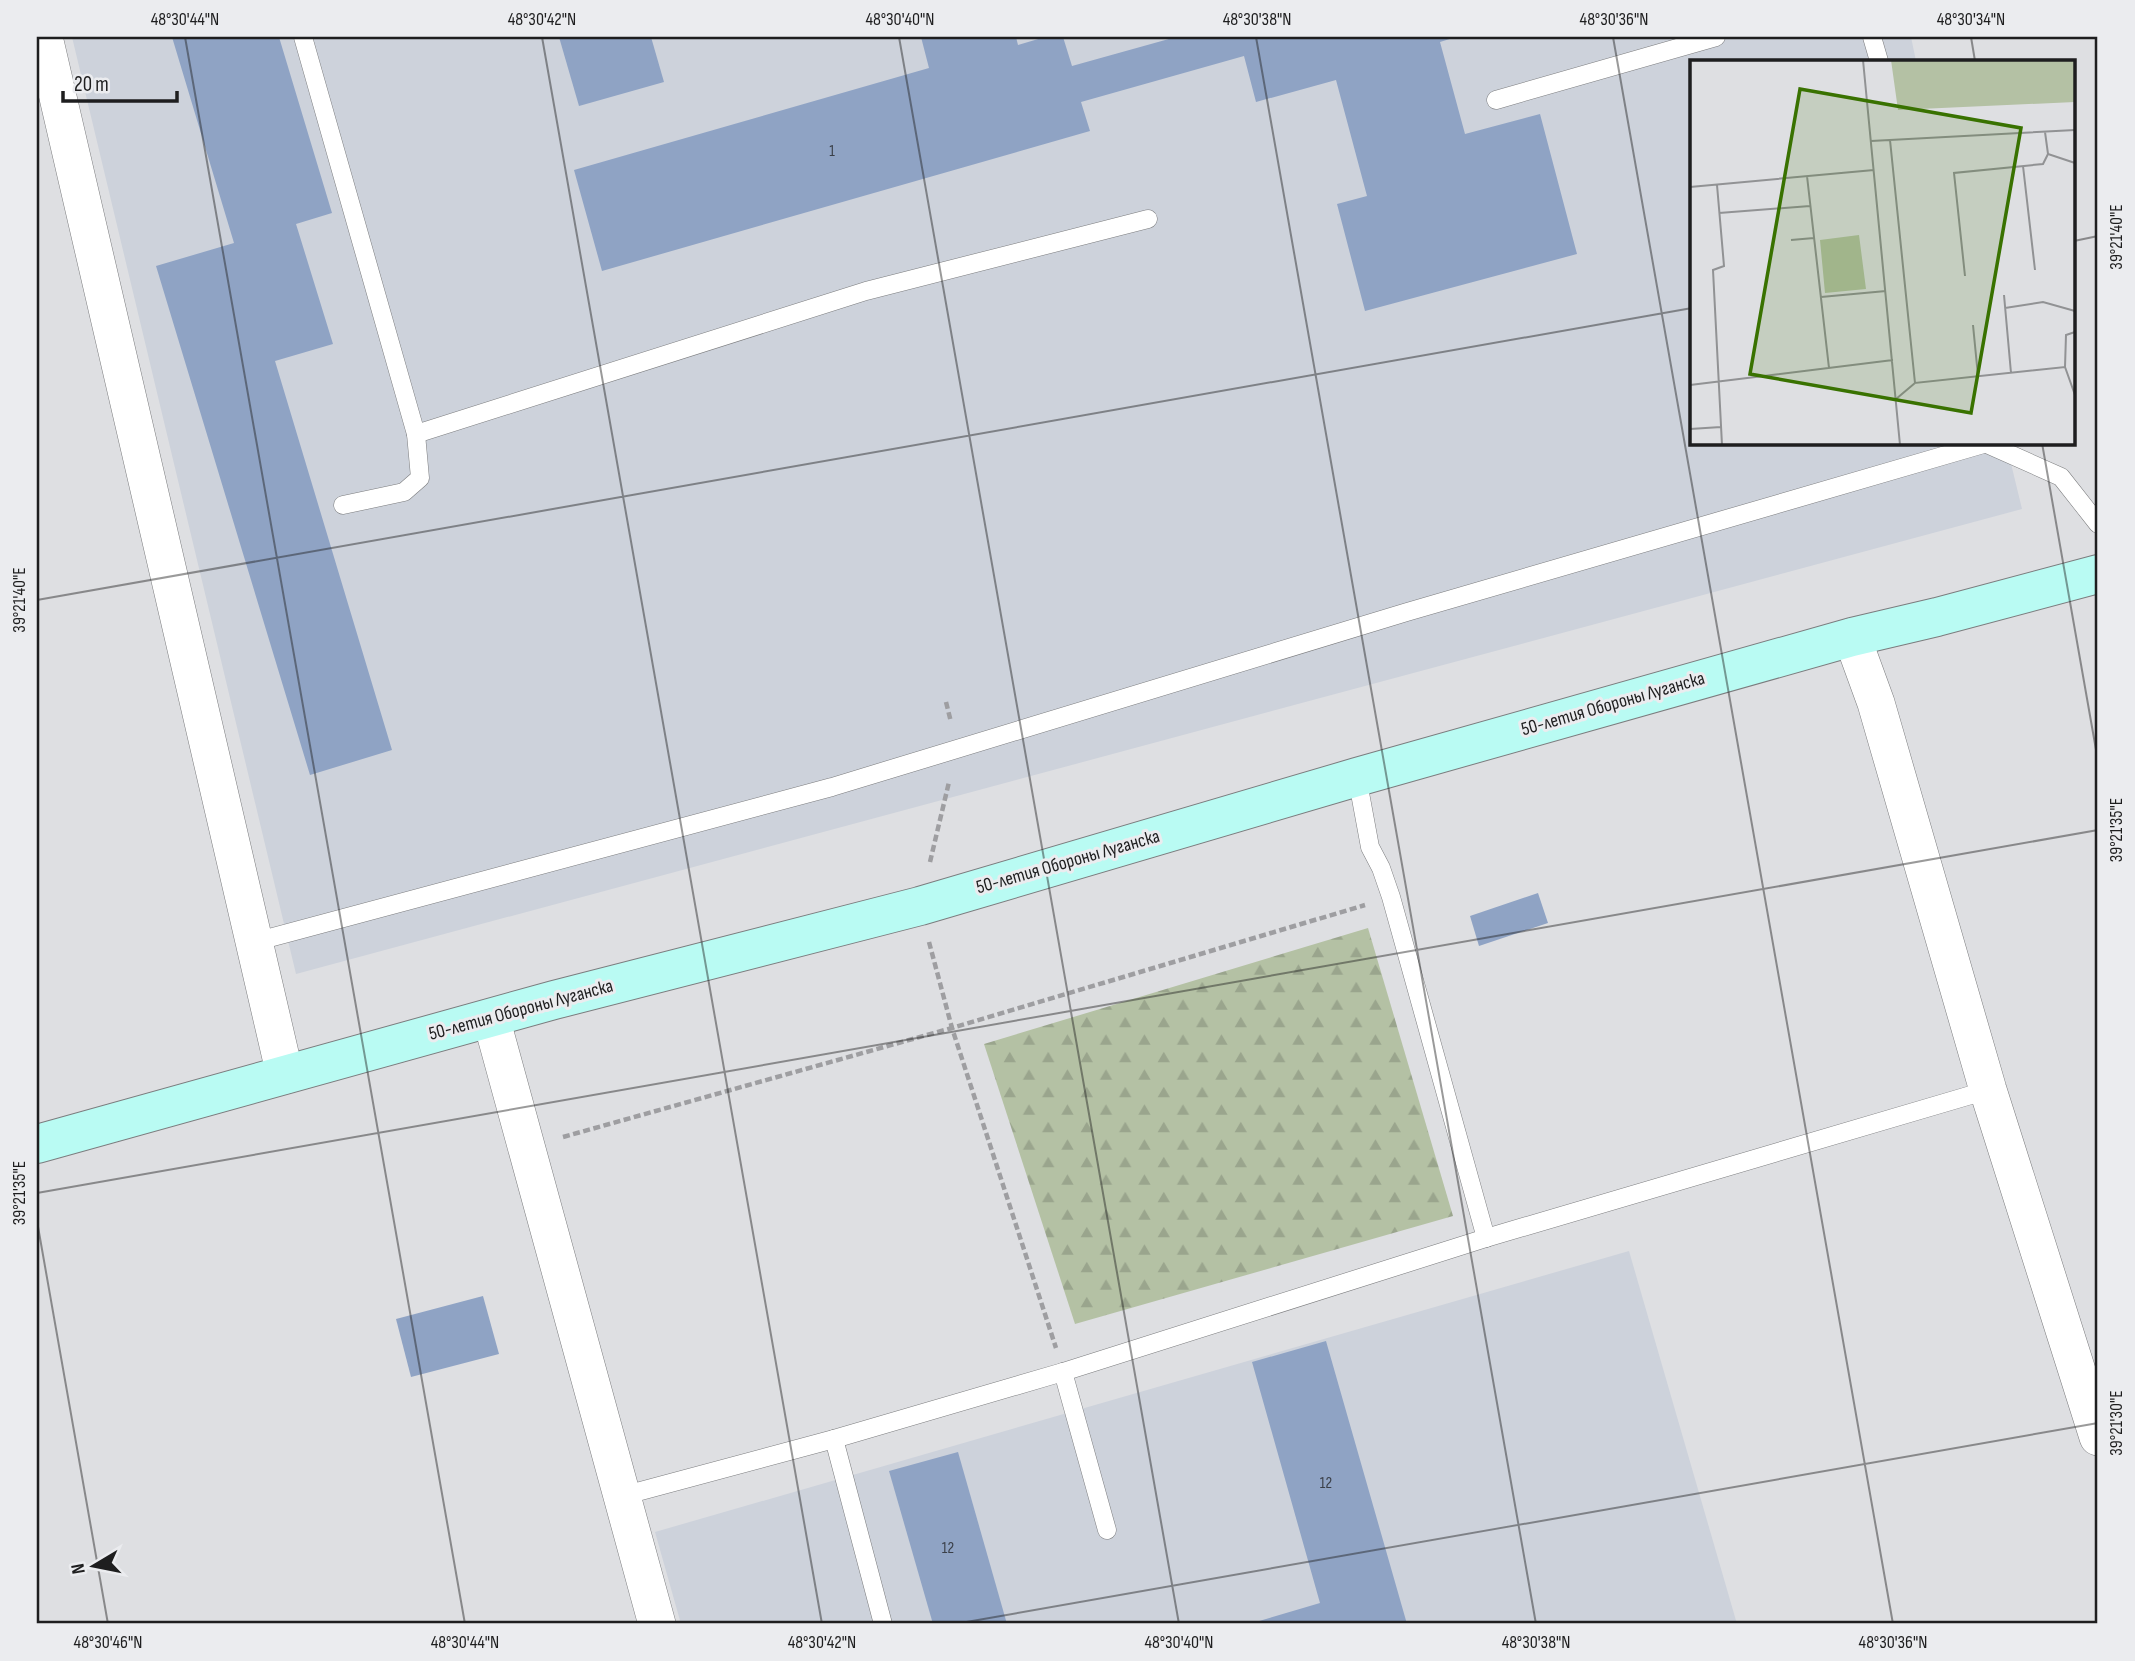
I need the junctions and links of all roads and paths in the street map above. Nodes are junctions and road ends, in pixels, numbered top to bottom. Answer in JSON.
{"nodes":[{"id":1,"x":44,"y":37,"type":"edge"},
{"id":2,"x":303,"y":37,"type":"edge"},
{"id":3,"x":1716,"y":37,"type":"edge"},
{"id":4,"x":1872,"y":37,"type":"edge"},
{"id":5,"x":1879,"y":60,"type":"edge"},
{"id":6,"x":1496,"y":100,"type":"dead end"},
{"id":7,"x":1148,"y":219,"type":"dead end"},
{"id":8,"x":416,"y":434,"type":"junction"},
{"id":9,"x":1984,"y":444,"type":"edge"},
{"id":10,"x":1989,"y":444,"type":"edge"},
{"id":11,"x":343,"y":505,"type":"dead end"},
{"id":12,"x":2098,"y":524,"type":"edge"},
{"id":13,"x":2098,"y":574,"type":"edge"},
{"id":14,"x":1852,"y":636,"type":"junction"},
{"id":15,"x":946,"y":702,"type":"dead end"},
{"id":16,"x":957,"y":750,"type":"junction"},
{"id":17,"x":1357,"y":777,"type":"junction"},
{"id":18,"x":1391,"y":897,"type":"junction"},
{"id":19,"x":920,"y":906,"type":"junction"},
{"id":20,"x":254,"y":942,"type":"junction"},
{"id":21,"x":491,"y":1018,"type":"junction"},
{"id":22,"x":952,"y":1028,"type":"junction"},
{"id":23,"x":285,"y":1075,"type":"junction"},
{"id":24,"x":1988,"y":1090,"type":"junction"},
{"id":25,"x":37,"y":1144,"type":"edge"},
{"id":26,"x":525,"y":1148,"type":"junction"},
{"id":27,"x":1486,"y":1238,"type":"junction"},
{"id":28,"x":1063,"y":1372,"type":"junction"},
{"id":29,"x":2098,"y":1437,"type":"edge"},
{"id":30,"x":834,"y":1439,"type":"junction"},
{"id":31,"x":622,"y":1496,"type":"junction"},
{"id":32,"x":1107,"y":1530,"type":"dead end"},
{"id":33,"x":657,"y":1624,"type":"edge"},
{"id":34,"x":883,"y":1624,"type":"edge"}],
"edges":[{"from":1,"to":20,"type":"street"},
{"from":2,"to":8,"type":"lane"},
{"from":3,"to":6,"type":"lane"},
{"from":4,"to":5,"type":"lane"},
{"from":7,"to":8,"type":"lane"},
{"from":8,"to":11,"type":"lane"},
{"from":9,"to":16,"type":"lane"},
{"from":10,"to":12,"type":"lane"},
{"from":13,"to":14,"type":"main road","name":"50-летия Обороны Луганска"},
{"from":14,"to":17,"type":"main road","name":"50-летия Обороны Луганска"},
{"from":14,"to":24,"type":"street"},
{"from":15,"to":16,"type":"path"},
{"from":16,"to":19,"type":"path"},
{"from":16,"to":20,"type":"lane"},
{"from":17,"to":18,"type":"lane"},
{"from":17,"to":19,"type":"main road","name":"50-летия Обороны Луганска"},
{"from":18,"to":22,"type":"path"},
{"from":18,"to":27,"type":"lane"},
{"from":19,"to":21,"type":"main road","name":"50-летия Обороны Луганска"},
{"from":19,"to":22,"type":"path"},
{"from":20,"to":23,"type":"street"},
{"from":21,"to":23,"type":"main road","name":"50-летия Обороны Луганска"},
{"from":21,"to":26,"type":"street"},
{"from":22,"to":26,"type":"path"},
{"from":22,"to":28,"type":"path"},
{"from":23,"to":25,"type":"main road","name":"50-летия Обороны Луганска"},
{"from":24,"to":27,"type":"lane"},
{"from":24,"to":29,"type":"street"},
{"from":26,"to":31,"type":"street"},
{"from":27,"to":28,"type":"lane"},
{"from":28,"to":30,"type":"lane"},
{"from":28,"to":32,"type":"lane"},
{"from":30,"to":31,"type":"lane"},
{"from":30,"to":34,"type":"lane"},
{"from":31,"to":33,"type":"street"}]}
